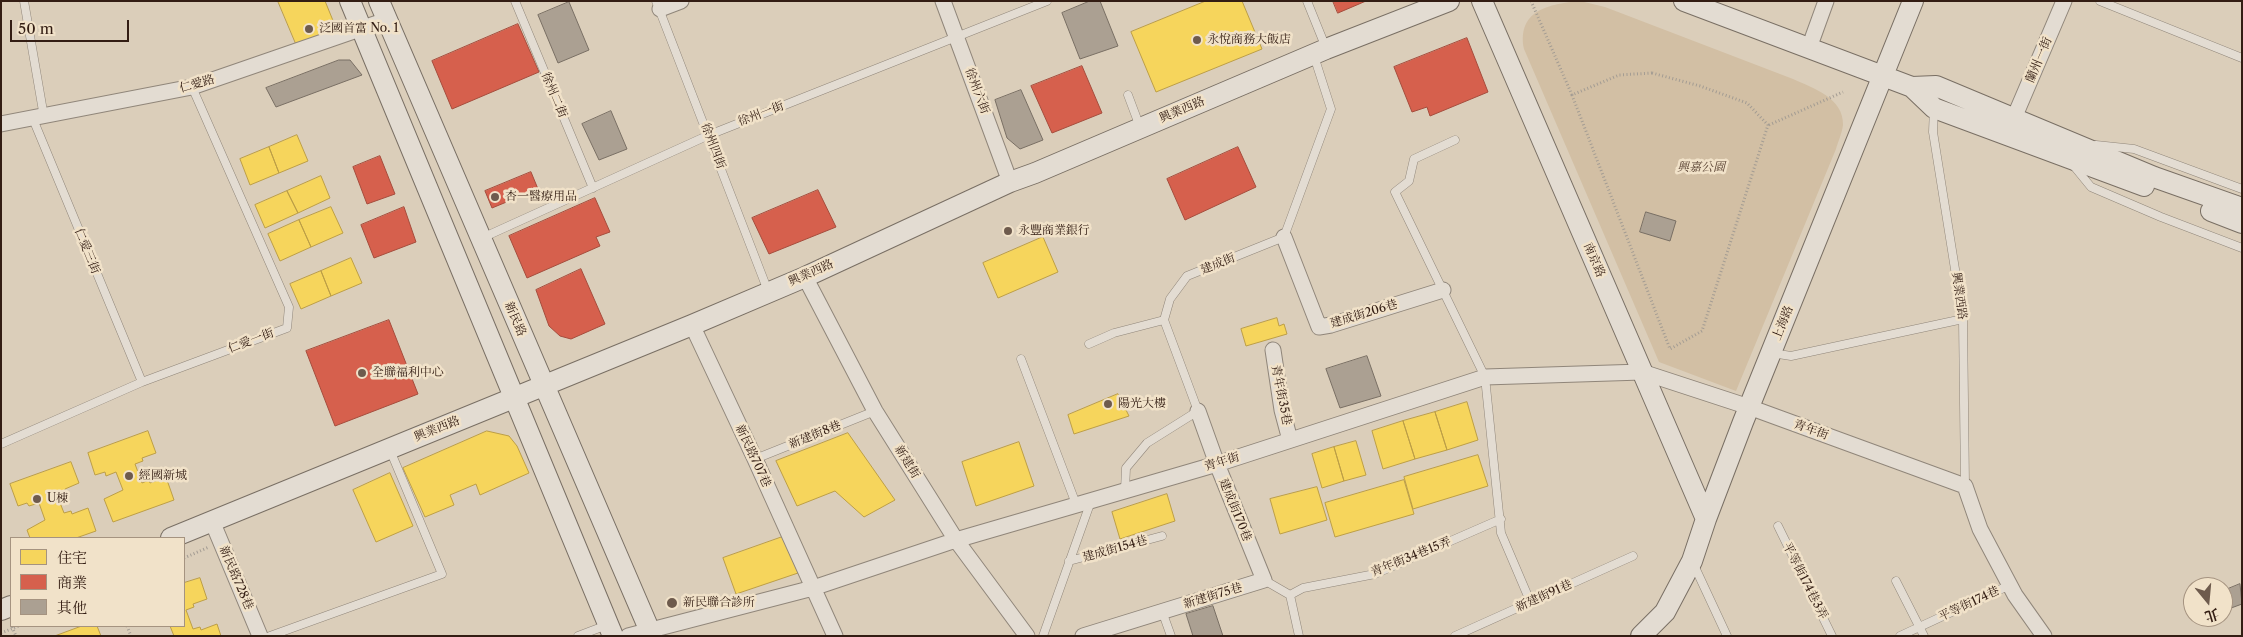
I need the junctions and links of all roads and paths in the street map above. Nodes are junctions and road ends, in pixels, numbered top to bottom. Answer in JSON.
{"nodes":[{"id":1,"x":24,"y":1,"type":"edge"},
{"id":2,"x":350,"y":1,"type":"edge"},
{"id":3,"x":379,"y":1,"type":"edge"},
{"id":4,"x":515,"y":1,"type":"edge"},
{"id":5,"x":681,"y":1,"type":"edge"},
{"id":6,"x":943,"y":1,"type":"edge"},
{"id":7,"x":1047,"y":1,"type":"edge"},
{"id":8,"x":1307,"y":1,"type":"edge"},
{"id":9,"x":1449,"y":1,"type":"edge"},
{"id":10,"x":1482,"y":1,"type":"edge"},
{"id":11,"x":1531,"y":1,"type":"edge"},
{"id":12,"x":1684,"y":1,"type":"edge"},
{"id":13,"x":1826,"y":1,"type":"edge"},
{"id":14,"x":1913,"y":1,"type":"edge"},
{"id":15,"x":2064,"y":1,"type":"edge"},
{"id":16,"x":2100,"y":1,"type":"edge"},
{"id":17,"x":658,"y":5,"type":"edge"},
{"id":18,"x":386,"y":20,"type":"junction"},
{"id":19,"x":362,"y":30,"type":"junction"},
{"id":20,"x":956,"y":38,"type":"junction"},
{"id":21,"x":1809,"y":48,"type":"junction"},
{"id":22,"x":1320,"y":51,"type":"junction"},
{"id":23,"x":2242,"y":58,"type":"edge"},
{"id":24,"x":1882,"y":76,"type":"junction"},
{"id":25,"x":192,"y":87,"type":"junction"},
{"id":26,"x":1912,"y":87,"type":"junction"},
{"id":27,"x":1844,"y":92,"type":"dead end"},
{"id":28,"x":1128,"y":95,"type":"dead end"},
{"id":29,"x":1572,"y":95,"type":"junction"},
{"id":30,"x":1934,"y":108,"type":"junction"},
{"id":31,"x":38,"y":118,"type":"junction"},
{"id":32,"x":2014,"y":118,"type":"junction"},
{"id":33,"x":1,"y":124,"type":"edge"},
{"id":34,"x":1768,"y":125,"type":"junction"},
{"id":35,"x":1140,"y":127,"type":"junction"},
{"id":36,"x":709,"y":135,"type":"junction"},
{"id":37,"x":1455,"y":140,"type":"dead end"},
{"id":38,"x":2068,"y":149,"type":"junction"},
{"id":39,"x":1010,"y":182,"type":"junction"},
{"id":40,"x":593,"y":188,"type":"junction"},
{"id":41,"x":2242,"y":189,"type":"edge"},
{"id":42,"x":2242,"y":208,"type":"edge"},
{"id":43,"x":2242,"y":223,"type":"edge"},
{"id":44,"x":1284,"y":237,"type":"junction"},
{"id":45,"x":480,"y":239,"type":"junction"},
{"id":46,"x":2242,"y":248,"type":"edge"},
{"id":47,"x":805,"y":277,"type":"junction"},
{"id":48,"x":1443,"y":290,"type":"junction"},
{"id":49,"x":768,"y":291,"type":"junction"},
{"id":50,"x":1963,"y":318,"type":"junction"},
{"id":51,"x":1164,"y":320,"type":"junction"},
{"id":52,"x":692,"y":325,"type":"junction"},
{"id":53,"x":1089,"y":344,"type":"dead end"},
{"id":54,"x":1273,"y":350,"type":"dead end"},
{"id":55,"x":1771,"y":353,"type":"junction"},
{"id":56,"x":1021,"y":359,"type":"dead end"},
{"id":57,"x":1642,"y":372,"type":"junction"},
{"id":58,"x":1486,"y":377,"type":"junction"},
{"id":59,"x":142,"y":382,"type":"junction"},
{"id":60,"x":543,"y":386,"type":"junction"},
{"id":61,"x":515,"y":397,"type":"junction"},
{"id":62,"x":1749,"y":407,"type":"junction"},
{"id":63,"x":875,"y":411,"type":"junction"},
{"id":64,"x":1198,"y":411,"type":"junction"},
{"id":65,"x":1290,"y":440,"type":"junction"},
{"id":66,"x":1,"y":444,"type":"edge"},
{"id":67,"x":389,"y":449,"type":"junction"},
{"id":68,"x":755,"y":459,"type":"junction"},
{"id":69,"x":1217,"y":464,"type":"junction"},
{"id":70,"x":1965,"y":486,"type":"junction"},
{"id":71,"x":1125,"y":490,"type":"junction"},
{"id":72,"x":1092,"y":499,"type":"junction"},
{"id":73,"x":1076,"y":504,"type":"junction"},
{"id":74,"x":1501,"y":519,"type":"junction"},
{"id":75,"x":1706,"y":519,"type":"junction"},
{"id":76,"x":212,"y":521,"type":"junction"},
{"id":77,"x":1778,"y":526,"type":"dead end"},
{"id":78,"x":1162,"y":536,"type":"dead end"},
{"id":79,"x":173,"y":537,"type":"edge"},
{"id":80,"x":956,"y":540,"type":"junction"},
{"id":81,"x":1633,"y":556,"type":"dead end"},
{"id":82,"x":1069,"y":561,"type":"junction"},
{"id":83,"x":1692,"y":561,"type":"junction"},
{"id":84,"x":1264,"y":580,"type":"junction"},
{"id":85,"x":1896,"y":581,"type":"dead end"},
{"id":86,"x":2010,"y":585,"type":"junction"},
{"id":87,"x":813,"y":588,"type":"junction"},
{"id":88,"x":1290,"y":595,"type":"junction"},
{"id":89,"x":1530,"y":602,"type":"junction"},
{"id":90,"x":1162,"y":611,"type":"junction"},
{"id":91,"x":12,"y":627,"type":"edge"},
{"id":92,"x":1920,"y":627,"type":"junction"},
{"id":93,"x":610,"y":630,"type":"edge"},
{"id":94,"x":1,"y":633,"type":"edge"},
{"id":95,"x":651,"y":633,"type":"edge"},
{"id":96,"x":16,"y":636,"type":"edge"},
{"id":97,"x":260,"y":636,"type":"edge"},
{"id":98,"x":270,"y":636,"type":"edge"},
{"id":99,"x":578,"y":636,"type":"edge"},
{"id":100,"x":628,"y":636,"type":"edge"},
{"id":101,"x":835,"y":636,"type":"edge"},
{"id":102,"x":1026,"y":636,"type":"edge"},
{"id":103,"x":1042,"y":636,"type":"edge"},
{"id":104,"x":1083,"y":636,"type":"edge"},
{"id":105,"x":1171,"y":636,"type":"edge"},
{"id":106,"x":1299,"y":636,"type":"edge"},
{"id":107,"x":1455,"y":636,"type":"edge"},
{"id":108,"x":1641,"y":636,"type":"edge"},
{"id":109,"x":1728,"y":636,"type":"edge"},
{"id":110,"x":1832,"y":636,"type":"edge"},
{"id":111,"x":1900,"y":636,"type":"edge"},
{"id":112,"x":1924,"y":636,"type":"edge"},
{"id":113,"x":2044,"y":636,"type":"edge"}],
"edges":[{"from":1,"to":31,"type":"lane","name":"仁愛三街"},
{"from":2,"to":19,"type":"street"},
{"from":3,"to":18,"type":"street","name":"新民路"},
{"from":4,"to":40,"type":"lane","name":"徐州二街"},
{"from":5,"to":17,"type":"street"},
{"from":6,"to":20,"type":"street","name":"徐州六街"},
{"from":7,"to":20,"type":"lane","name":"徐州一街"},
{"from":8,"to":22,"type":"lane"},
{"from":9,"to":22,"type":"street","name":"興業西路"},
{"from":10,"to":57,"type":"street","name":"南京路"},
{"from":11,"to":29,"type":"path"},
{"from":12,"to":21,"type":"street"},
{"from":13,"to":21,"type":"street"},
{"from":14,"to":24,"type":"street","name":"上海路"},
{"from":15,"to":32,"type":"street","name":"蘭州一街"},
{"from":16,"to":23,"type":"lane"},
{"from":17,"to":36,"type":"lane","name":"徐州四街"},
{"from":18,"to":19,"type":"street","name":"仁愛路"},
{"from":18,"to":45,"type":"street","name":"新民路"},
{"from":19,"to":25,"type":"street","name":"仁愛路"},
{"from":19,"to":61,"type":"street"},
{"from":20,"to":36,"type":"lane","name":"徐州一街"},
{"from":20,"to":39,"type":"street","name":"徐州六街"},
{"from":21,"to":24,"type":"street"},
{"from":22,"to":35,"type":"street","name":"興業西路"},
{"from":22,"to":44,"type":"lane"},
{"from":24,"to":26,"type":"street"},
{"from":24,"to":55,"type":"street","name":"上海路"},
{"from":25,"to":31,"type":"street","name":"仁愛路"},
{"from":25,"to":59,"type":"lane","name":"仁愛一街"},
{"from":26,"to":30,"type":"street"},
{"from":26,"to":32,"type":"street"},
{"from":27,"to":34,"type":"path"},
{"from":28,"to":35,"type":"lane"},
{"from":29,"to":34,"type":"path"},
{"from":29,"to":34,"type":"path"},
{"from":30,"to":38,"type":"street"},
{"from":30,"to":50,"type":"lane","name":"興業西路"},
{"from":31,"to":33,"type":"street","name":"仁愛路"},
{"from":31,"to":59,"type":"lane","name":"仁愛三街"},
{"from":32,"to":38,"type":"street"},
{"from":35,"to":39,"type":"street","name":"興業西路"},
{"from":36,"to":40,"type":"lane","name":"徐州一街"},
{"from":36,"to":49,"type":"lane","name":"徐州四街"},
{"from":37,"to":48,"type":"lane"},
{"from":38,"to":41,"type":"lane"},
{"from":38,"to":42,"type":"street"},
{"from":38,"to":43,"type":"street"},
{"from":38,"to":46,"type":"lane"},
{"from":39,"to":47,"type":"street","name":"興業西路"},
{"from":40,"to":45,"type":"lane","name":"徐州一街"},
{"from":44,"to":48,"type":"street","name":"建成街206巷"},
{"from":44,"to":51,"type":"lane","name":"建成街"},
{"from":45,"to":60,"type":"street","name":"新民路"},
{"from":47,"to":49,"type":"street","name":"興業西路"},
{"from":47,"to":63,"type":"street","name":"新建街"},
{"from":48,"to":58,"type":"lane"},
{"from":49,"to":52,"type":"street","name":"興業西路"},
{"from":50,"to":55,"type":"lane"},
{"from":50,"to":70,"type":"lane","name":"興業西路"},
{"from":51,"to":53,"type":"lane"},
{"from":51,"to":64,"type":"lane"},
{"from":52,"to":60,"type":"street","name":"興業西路"},
{"from":52,"to":68,"type":"street","name":"新民路707巷"},
{"from":54,"to":65,"type":"street","name":"青年街35巷"},
{"from":55,"to":62,"type":"street","name":"上海路"},
{"from":56,"to":73,"type":"lane"},
{"from":57,"to":58,"type":"street","name":"青年街"},
{"from":57,"to":62,"type":"street","name":"青年街"},
{"from":57,"to":75,"type":"street","name":"南京路"},
{"from":58,"to":65,"type":"street","name":"青年街"},
{"from":58,"to":74,"type":"lane"},
{"from":59,"to":66,"type":"lane","name":"仁愛一街"},
{"from":60,"to":61,"type":"street","name":"興業西路"},
{"from":60,"to":95,"type":"street","name":"新民路"},
{"from":61,"to":67,"type":"street","name":"興業西路"},
{"from":61,"to":93,"type":"street"},
{"from":62,"to":70,"type":"street","name":"青年街"},
{"from":62,"to":75,"type":"street","name":"上海路"},
{"from":63,"to":68,"type":"lane","name":"新建街8巷"},
{"from":63,"to":80,"type":"street","name":"新建街"},
{"from":64,"to":69,"type":"street","name":"建成街170巷"},
{"from":64,"to":71,"type":"lane"},
{"from":65,"to":69,"type":"street","name":"青年街"},
{"from":67,"to":76,"type":"street","name":"興業西路"},
{"from":67,"to":98,"type":"lane"},
{"from":68,"to":87,"type":"street","name":"新民路707巷"},
{"from":69,"to":71,"type":"street","name":"青年街"},
{"from":69,"to":84,"type":"street","name":"建成街170巷"},
{"from":70,"to":86,"type":"street"},
{"from":71,"to":72,"type":"street","name":"青年街"},
{"from":72,"to":73,"type":"street","name":"青年街"},
{"from":72,"to":82,"type":"lane"},
{"from":73,"to":80,"type":"street","name":"青年街"},
{"from":74,"to":88,"type":"lane","name":"青年街34巷15弄"},
{"from":74,"to":89,"type":"lane"},
{"from":75,"to":83,"type":"street","name":"上海路"},
{"from":76,"to":79,"type":"street","name":"興業西路"},
{"from":76,"to":97,"type":"street","name":"新民路728巷"},
{"from":77,"to":110,"type":"lane","name":"平等街174巷3弄"},
{"from":78,"to":82,"type":"lane","name":"建成街154巷"},
{"from":80,"to":87,"type":"street"},
{"from":80,"to":102,"type":"street","name":"新建街"},
{"from":81,"to":89,"type":"lane","name":"新建街91巷"},
{"from":82,"to":103,"type":"lane"},
{"from":83,"to":108,"type":"street","name":"上海路"},
{"from":83,"to":109,"type":"lane"},
{"from":84,"to":88,"type":"lane"},
{"from":84,"to":90,"type":"street","name":"新建街75巷"},
{"from":85,"to":92,"type":"lane"},
{"from":86,"to":92,"type":"lane","name":"平等街174巷"},
{"from":86,"to":113,"type":"street"},
{"from":87,"to":95,"type":"street"},
{"from":87,"to":101,"type":"street","name":"新民路707巷"},
{"from":88,"to":106,"type":"lane"},
{"from":89,"to":107,"type":"lane","name":"新建街91巷"},
{"from":90,"to":104,"type":"street","name":"新建街75巷"},
{"from":90,"to":105,"type":"lane"},
{"from":91,"to":94,"type":"path"},
{"from":91,"to":96,"type":"path"},
{"from":92,"to":111,"type":"lane","name":"平等街174巷"},
{"from":92,"to":112,"type":"lane"},
{"from":93,"to":99,"type":"lane"},
{"from":95,"to":100,"type":"street"}]}
